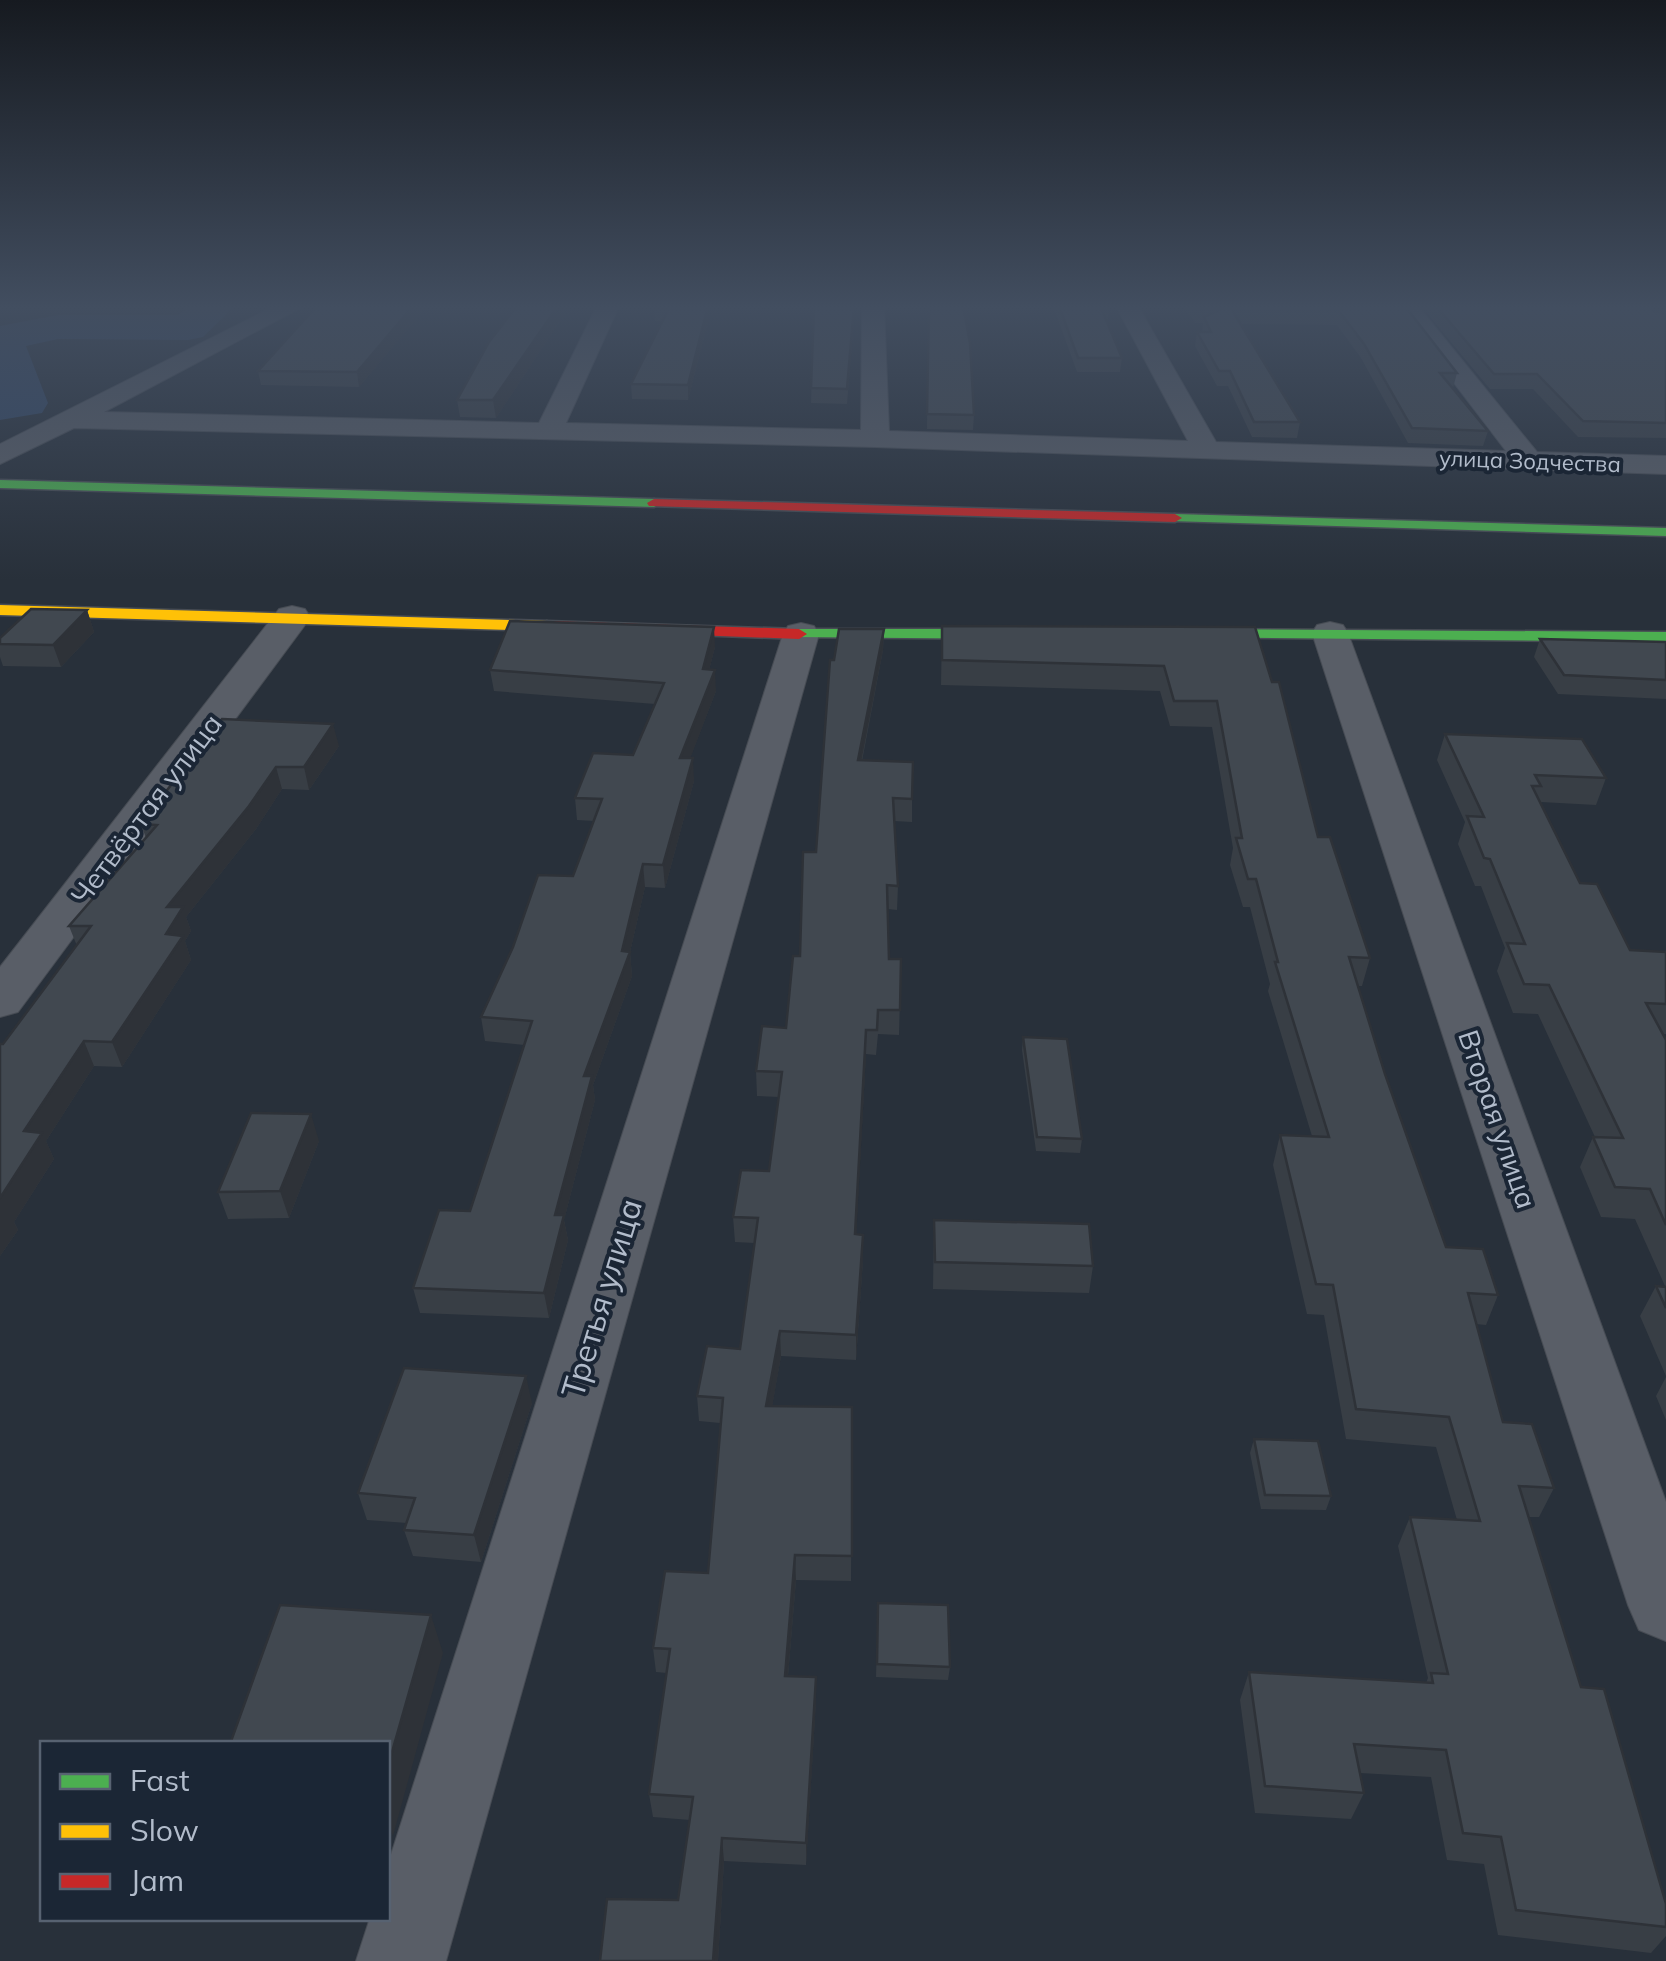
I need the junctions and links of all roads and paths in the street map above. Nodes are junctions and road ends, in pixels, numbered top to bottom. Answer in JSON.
{"nodes":[{"id":1,"x":118,"y":398,"type":"edge"},
{"id":2,"x":564,"y":398,"type":"edge"},
{"id":3,"x":874,"y":398,"type":"edge"},
{"id":4,"x":1178,"y":398,"type":"edge"},
{"id":5,"x":1479,"y":398,"type":"edge"},
{"id":6,"x":75,"y":420,"type":"junction"},
{"id":7,"x":548,"y":432,"type":"junction"},
{"id":8,"x":875,"y":438,"type":"junction"},
{"id":9,"x":1207,"y":450,"type":"junction"},
{"id":10,"x":0,"y":455,"type":"edge"},
{"id":11,"x":1529,"y":461,"type":"junction"},
{"id":12,"x":1666,"y":465,"type":"edge"},
{"id":13,"x":0,"y":484,"type":"edge"},
{"id":14,"x":1666,"y":532,"type":"edge"},
{"id":15,"x":0,"y":610,"type":"edge"},
{"id":16,"x":292,"y":617,"type":"junction"},
{"id":17,"x":801,"y":634,"type":"junction"},
{"id":18,"x":1036,"y":634,"type":"edge"},
{"id":19,"x":1154,"y":634,"type":"edge"},
{"id":20,"x":1330,"y":634,"type":"junction"},
{"id":21,"x":1666,"y":636,"type":"edge"},
{"id":22,"x":0,"y":1001,"type":"edge"},
{"id":23,"x":1666,"y":1605,"type":"edge"},
{"id":24,"x":401,"y":1961,"type":"edge"}],
"edges":[{"from":1,"to":6,"type":"street"},
{"from":2,"to":7,"type":"street"},
{"from":3,"to":8,"type":"street"},
{"from":4,"to":9,"type":"street"},
{"from":5,"to":11,"type":"street"},
{"from":6,"to":7,"type":"street","name":"улица Зодчества"},
{"from":6,"to":10,"type":"street"},
{"from":7,"to":8,"type":"street","name":"улица Зодчества"},
{"from":8,"to":9,"type":"street","name":"улица Зодчества"},
{"from":9,"to":11,"type":"street","name":"улица Зодчества"},
{"from":11,"to":12,"type":"street","name":"улица Зодчества"},
{"from":13,"to":14,"type":"main road"},
{"from":15,"to":16,"type":"main road"},
{"from":16,"to":17,"type":"main road"},
{"from":16,"to":22,"type":"street","name":"Четвёртая улица"},
{"from":17,"to":18,"type":"main road"},
{"from":17,"to":24,"type":"street","name":"Третья улица"},
{"from":19,"to":20,"type":"main road"},
{"from":20,"to":21,"type":"main road"},
{"from":20,"to":23,"type":"street","name":"Вторая улица"}]}
